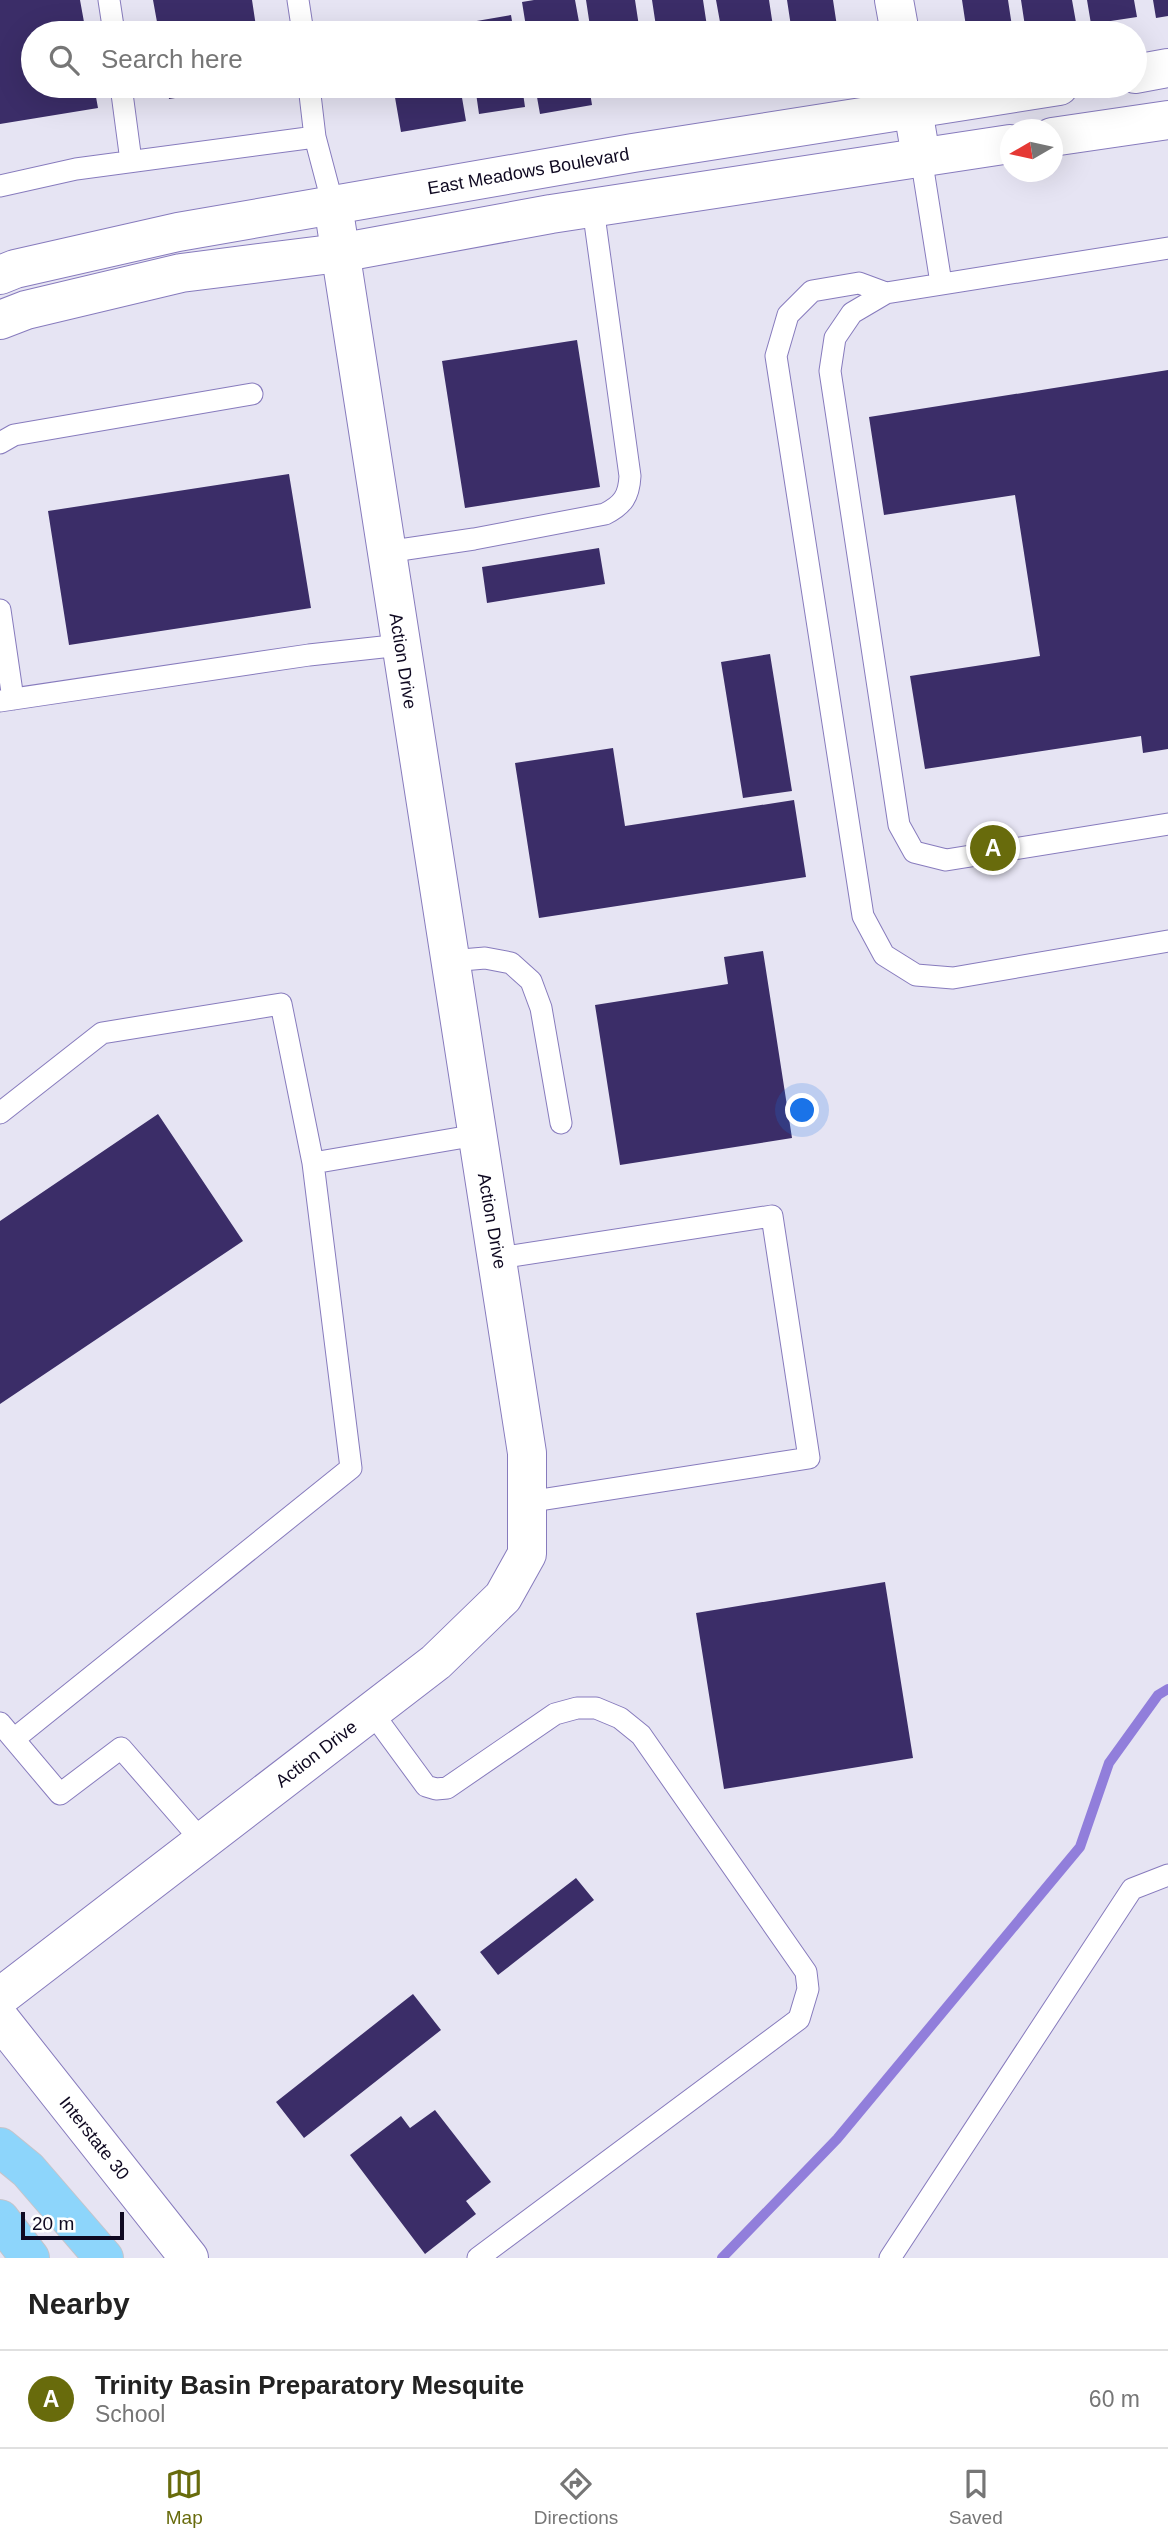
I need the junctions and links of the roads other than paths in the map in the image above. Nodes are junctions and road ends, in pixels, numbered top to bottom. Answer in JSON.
{"nodes":[{"id":1,"x":109,"y":0,"type":"edge"},
{"id":2,"x":298,"y":0,"type":"edge"},
{"id":3,"x":894,"y":0,"type":"edge"},
{"id":4,"x":112,"y":21,"type":"edge"},
{"id":5,"x":301,"y":21,"type":"edge"},
{"id":6,"x":898,"y":21,"type":"edge"},
{"id":7,"x":1168,"y":68,"type":"edge"},
{"id":8,"x":1147,"y":72,"type":"edge"},
{"id":9,"x":123,"y":98,"type":"edge"},
{"id":10,"x":310,"y":98,"type":"edge"},
{"id":11,"x":907,"y":98,"type":"edge"},
{"id":12,"x":912,"y":98,"type":"edge"},
{"id":13,"x":1168,"y":120,"type":"edge"},
{"id":14,"x":1063,"y":135,"type":"edge"},
{"id":15,"x":315,"y":136,"type":"junction"},
{"id":16,"x":1000,"y":145,"type":"edge"},
{"id":17,"x":921,"y":157,"type":"junction"},
{"id":18,"x":131,"y":161,"type":"junction"},
{"id":19,"x":0,"y":186,"type":"edge"},
{"id":20,"x":333,"y":205,"type":"junction"},
{"id":21,"x":593,"y":208,"type":"junction"},
{"id":22,"x":1168,"y":248,"type":"edge"},
{"id":23,"x":339,"y":253,"type":"junction"},
{"id":24,"x":0,"y":275,"type":"edge"},
{"id":25,"x":941,"y":283,"type":"junction"},
{"id":26,"x":886,"y":293,"type":"junction"},
{"id":27,"x":0,"y":320,"type":"edge"},
{"id":28,"x":252,"y":394,"type":"dead end"},
{"id":29,"x":0,"y":443,"type":"edge"},
{"id":30,"x":386,"y":552,"type":"junction"},
{"id":31,"x":0,"y":610,"type":"edge"},
{"id":32,"x":401,"y":645,"type":"junction"},
{"id":33,"x":6,"y":700,"type":"edge"},
{"id":34,"x":1168,"y":824,"type":"edge"},
{"id":35,"x":1168,"y":941,"type":"edge"},
{"id":36,"x":450,"y":961,"type":"junction"},
{"id":37,"x":0,"y":1112,"type":"edge"},
{"id":38,"x":561,"y":1123,"type":"dead end"},
{"id":39,"x":477,"y":1135,"type":"junction"},
{"id":40,"x":313,"y":1163,"type":"junction"},
{"id":41,"x":499,"y":1258,"type":"junction"},
{"id":42,"x":527,"y":1502,"type":"junction"},
{"id":43,"x":371,"y":1711,"type":"junction"},
{"id":44,"x":7,"y":1731,"type":"edge"},
{"id":45,"x":202,"y":1841,"type":"junction"},
{"id":46,"x":1168,"y":1875,"type":"edge"},
{"id":47,"x":0,"y":1997,"type":"edge"},
{"id":48,"x":0,"y":2019,"type":"edge"},
{"id":49,"x":0,"y":2147,"type":"edge"},
{"id":50,"x":0,"y":2219,"type":"edge"},
{"id":51,"x":30,"y":2258,"type":"edge"},
{"id":52,"x":104,"y":2258,"type":"edge"},
{"id":53,"x":189,"y":2258,"type":"edge"},
{"id":54,"x":478,"y":2258,"type":"edge"},
{"id":55,"x":890,"y":2258,"type":"edge"}],
"edges":[{"from":1,"to":4,"type":"lane"},
{"from":2,"to":5,"type":"lane"},
{"from":3,"to":6,"type":"street"},
{"from":7,"to":8,"type":"street"},
{"from":9,"to":18,"type":"lane"},
{"from":10,"to":15,"type":"lane"},
{"from":11,"to":20,"type":"street","name":"East Meadows Boulevard"},
{"from":12,"to":17,"type":"street"},
{"from":13,"to":14,"type":"street"},
{"from":15,"to":18,"type":"lane"},
{"from":15,"to":20,"type":"lane"},
{"from":16,"to":17,"type":"street"},
{"from":17,"to":21,"type":"street"},
{"from":17,"to":25,"type":"lane"},
{"from":18,"to":19,"type":"lane"},
{"from":20,"to":23,"type":"street","name":"Action Drive"},
{"from":20,"to":24,"type":"street","name":"East Meadows Boulevard"},
{"from":21,"to":23,"type":"street"},
{"from":21,"to":30,"type":"lane"},
{"from":22,"to":25,"type":"lane"},
{"from":23,"to":27,"type":"street"},
{"from":23,"to":30,"type":"street","name":"Action Drive"},
{"from":25,"to":26,"type":"lane"},
{"from":26,"to":34,"type":"lane"},
{"from":26,"to":35,"type":"lane"},
{"from":28,"to":29,"type":"lane"},
{"from":30,"to":32,"type":"street","name":"Action Drive"},
{"from":31,"to":33,"type":"lane"},
{"from":32,"to":33,"type":"lane"},
{"from":32,"to":36,"type":"street","name":"Action Drive"},
{"from":36,"to":38,"type":"lane"},
{"from":36,"to":39,"type":"street","name":"Action Drive"},
{"from":37,"to":40,"type":"lane"},
{"from":39,"to":40,"type":"lane"},
{"from":39,"to":41,"type":"street","name":"Action Drive"},
{"from":40,"to":44,"type":"lane"},
{"from":41,"to":42,"type":"street","name":"Action Drive"},
{"from":41,"to":42,"type":"lane"},
{"from":42,"to":43,"type":"street","name":"Action Drive"},
{"from":43,"to":45,"type":"street","name":"Action Drive"},
{"from":43,"to":54,"type":"lane"},
{"from":44,"to":45,"type":"lane"},
{"from":45,"to":47,"type":"street","name":"Action Drive"},
{"from":46,"to":55,"type":"lane"},
{"from":48,"to":53,"type":"street","name":"Interstate 30"},
{"from":49,"to":52,"type":"highway"},
{"from":50,"to":51,"type":"highway"}]}
